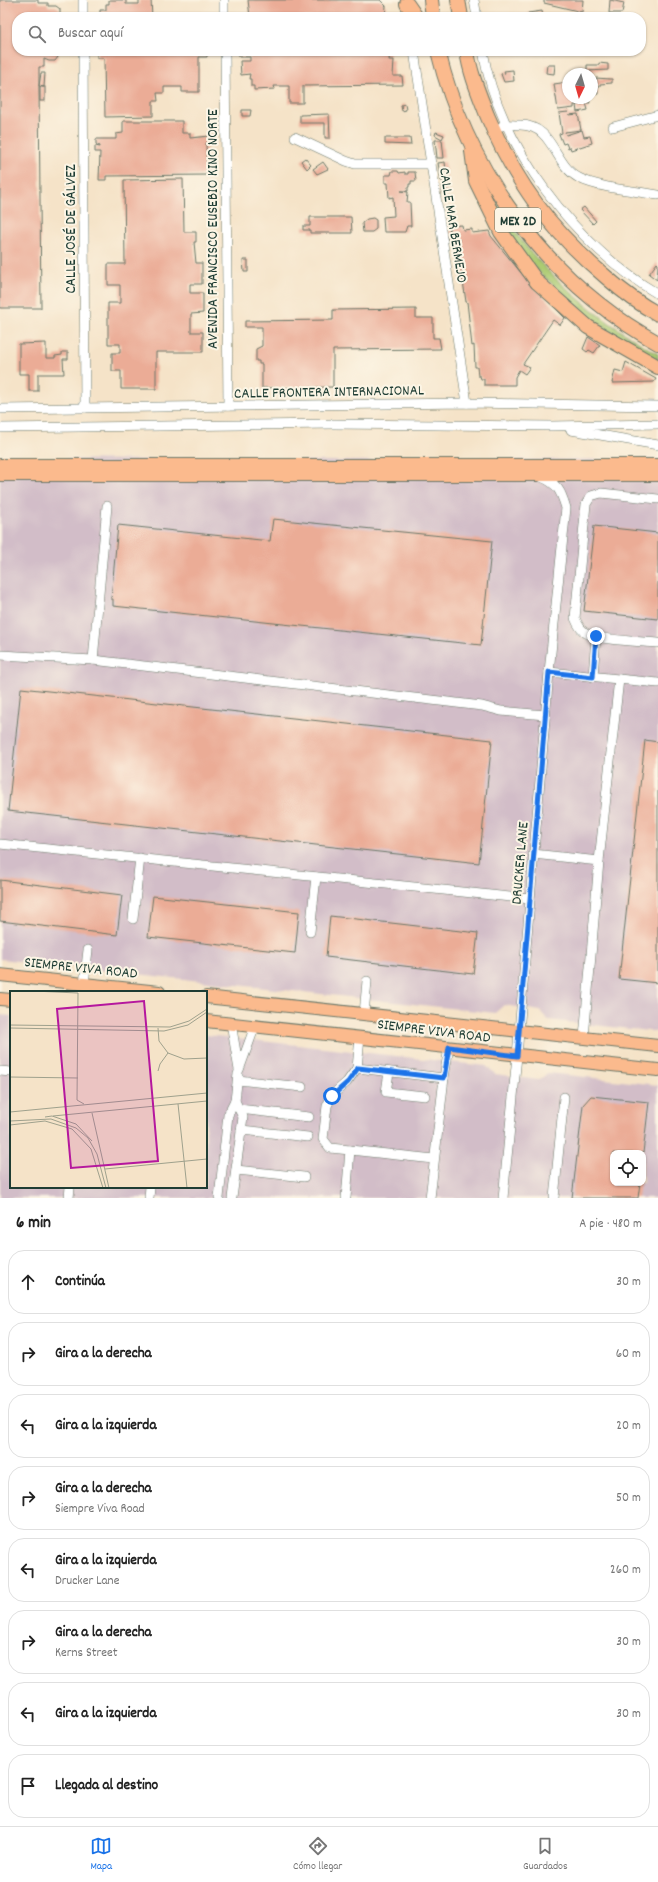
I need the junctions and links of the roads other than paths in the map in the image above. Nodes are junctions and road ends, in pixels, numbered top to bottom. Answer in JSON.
{"nodes":[{"id":1,"x":83,"y":0,"type":"edge"},
{"id":2,"x":224,"y":0,"type":"edge"},
{"id":3,"x":431,"y":0,"type":"edge"},
{"id":4,"x":458,"y":0,"type":"edge"},
{"id":5,"x":474,"y":0,"type":"edge"},
{"id":6,"x":83,"y":12,"type":"edge"},
{"id":7,"x":224,"y":12,"type":"edge"},
{"id":8,"x":432,"y":12,"type":"edge"},
{"id":9,"x":460,"y":12,"type":"edge"},
{"id":10,"x":476,"y":12,"type":"edge"},
{"id":11,"x":83,"y":56,"type":"edge"},
{"id":12,"x":225,"y":56,"type":"edge"},
{"id":13,"x":415,"y":56,"type":"edge"},
{"id":14,"x":440,"y":56,"type":"edge"},
{"id":15,"x":468,"y":56,"type":"edge"},
{"id":16,"x":483,"y":56,"type":"edge"},
{"id":17,"x":658,"y":115,"type":"edge"},
{"id":18,"x":500,"y":127,"type":"junction"},
{"id":19,"x":613,"y":127,"type":"dead end"},
{"id":20,"x":295,"y":137,"type":"dead end"},
{"id":21,"x":471,"y":141,"type":"junction"},
{"id":22,"x":431,"y":164,"type":"junction"},
{"id":23,"x":658,"y":195,"type":"edge"},
{"id":24,"x":658,"y":294,"type":"edge"},
{"id":25,"x":658,"y":314,"type":"edge"},
{"id":26,"x":658,"y":343,"type":"edge"},
{"id":27,"x":658,"y":367,"type":"edge"},
{"id":28,"x":467,"y":403,"type":"junction"},
{"id":29,"x":228,"y":406,"type":"junction"},
{"id":30,"x":658,"y":406,"type":"edge"},
{"id":31,"x":85,"y":408,"type":"junction"},
{"id":32,"x":0,"y":409,"type":"edge"},
{"id":33,"x":658,"y":424,"type":"edge"},
{"id":34,"x":552,"y":426,"type":"junction"},
{"id":35,"x":0,"y":428,"type":"edge"},
{"id":36,"x":658,"y":445,"type":"edge"},
{"id":37,"x":0,"y":465,"type":"edge"},
{"id":38,"x":510,"y":465,"type":"junction"},
{"id":39,"x":658,"y":465,"type":"edge"},
{"id":40,"x":0,"y":474,"type":"edge"},
{"id":41,"x":537,"y":475,"type":"junction"},
{"id":42,"x":658,"y":475,"type":"edge"},
{"id":43,"x":658,"y":500,"type":"edge"},
{"id":44,"x":107,"y":506,"type":"dead end"},
{"id":45,"x":596,"y":636,"type":"junction"},
{"id":46,"x":658,"y":643,"type":"edge"},
{"id":47,"x":0,"y":656,"type":"edge"},
{"id":48,"x":93,"y":660,"type":"junction"},
{"id":49,"x":549,"y":672,"type":"junction"},
{"id":50,"x":593,"y":677,"type":"junction"},
{"id":51,"x":619,"y":679,"type":"junction"},
{"id":52,"x":658,"y":683,"type":"edge"},
{"id":53,"x":545,"y":715,"type":"junction"},
{"id":54,"x":0,"y":844,"type":"edge"},
{"id":55,"x":533,"y":854,"type":"junction"},
{"id":56,"x":140,"y":858,"type":"junction"},
{"id":57,"x":599,"y":860,"type":"junction"},
{"id":58,"x":316,"y":877,"type":"junction"},
{"id":59,"x":530,"y":899,"type":"junction"},
{"id":60,"x":133,"y":919,"type":"dead end"},
{"id":61,"x":310,"y":932,"type":"dead end"},
{"id":62,"x":88,"y":950,"type":"dead end"},
{"id":63,"x":0,"y":975,"type":"edge"},
{"id":64,"x":367,"y":981,"type":"dead end"},
{"id":65,"x":84,"y":984,"type":"junction"},
{"id":66,"x":150,"y":991,"type":"edge"},
{"id":67,"x":207,"y":997,"type":"edge"},
{"id":68,"x":0,"y":999,"type":"edge"},
{"id":69,"x":10,"y":1000,"type":"edge"},
{"id":70,"x":364,"y":1014,"type":"junction"},
{"id":71,"x":207,"y":1021,"type":"edge"},
{"id":72,"x":231,"y":1024,"type":"junction"},
{"id":73,"x":255,"y":1026,"type":"junction"},
{"id":74,"x":519,"y":1031,"type":"junction"},
{"id":75,"x":360,"y":1037,"type":"junction"},
{"id":76,"x":584,"y":1038,"type":"junction"},
{"id":77,"x":658,"y":1046,"type":"edge"},
{"id":78,"x":449,"y":1047,"type":"junction"},
{"id":79,"x":517,"y":1056,"type":"junction"},
{"id":80,"x":358,"y":1068,"type":"junction"},
{"id":81,"x":239,"y":1070,"type":"junction"},
{"id":82,"x":658,"y":1070,"type":"edge"},
{"id":83,"x":0,"y":1071,"type":"edge"},
{"id":84,"x":10,"y":1072,"type":"edge"},
{"id":85,"x":389,"y":1072,"type":"junction"},
{"id":86,"x":444,"y":1078,"type":"junction"},
{"id":87,"x":238,"y":1080,"type":"junction"},
{"id":88,"x":302,"y":1087,"type":"dead end"},
{"id":89,"x":426,"y":1096,"type":"dead end"},
{"id":90,"x":564,"y":1097,"type":"dead end"},
{"id":91,"x":237,"y":1105,"type":"junction"},
{"id":92,"x":309,"y":1116,"type":"dead end"},
{"id":93,"x":241,"y":1130,"type":"junction"},
{"id":94,"x":308,"y":1137,"type":"dead end"},
{"id":95,"x":350,"y":1150,"type":"junction"},
{"id":96,"x":434,"y":1159,"type":"junction"},
{"id":97,"x":236,"y":1170,"type":"junction"},
{"id":98,"x":304,"y":1177,"type":"dead end"},
{"id":99,"x":70,"y":1188,"type":"edge"},
{"id":100,"x":150,"y":1188,"type":"edge"},
{"id":101,"x":68,"y":1198,"type":"edge"},
{"id":102,"x":149,"y":1198,"type":"edge"},
{"id":103,"x":219,"y":1198,"type":"edge"},
{"id":104,"x":232,"y":1198,"type":"edge"},
{"id":105,"x":346,"y":1198,"type":"edge"},
{"id":106,"x":430,"y":1198,"type":"edge"},
{"id":107,"x":503,"y":1198,"type":"edge"},
{"id":108,"x":554,"y":1198,"type":"edge"}],
"edges":[{"from":1,"to":6,"type":"street"},
{"from":2,"to":7,"type":"street"},
{"from":3,"to":8,"type":"highway"},
{"from":4,"to":9,"type":"highway"},
{"from":5,"to":10,"type":"street"},
{"from":11,"to":31,"type":"street","name":"CALLE JOSÉ DE GÁLVEZ"},
{"from":12,"to":29,"type":"street","name":"AVENIDA FRANCISCO EUSEBIO KINO NORTE"},
{"from":13,"to":22,"type":"street","name":"CALLE MAR BERMEJO"},
{"from":14,"to":21,"type":"highway","number":"MEX 2D"},
{"from":15,"to":18,"type":"highway","number":"MEX 2D"},
{"from":16,"to":18,"type":"street"},
{"from":17,"to":19,"type":"street"},
{"from":18,"to":23,"type":"street"},
{"from":18,"to":24,"type":"street"},
{"from":18,"to":25,"type":"highway","number":"MEX 2D"},
{"from":20,"to":22,"type":"street"},
{"from":21,"to":26,"type":"highway","number":"MEX 2D"},
{"from":21,"to":27,"type":"highway"},
{"from":22,"to":28,"type":"street","name":"CALLE MAR BERMEJO"},
{"from":28,"to":29,"type":"street","name":"CALLE FRONTERA INTERNACIONAL"},
{"from":28,"to":30,"type":"street","name":"CALLE FRONTERA INTERNACIONAL"},
{"from":29,"to":31,"type":"street","name":"CALLE FRONTERA INTERNACIONAL"},
{"from":31,"to":32,"type":"street","name":"CALLE FRONTERA INTERNACIONAL"},
{"from":33,"to":34,"type":"street"},
{"from":34,"to":35,"type":"street"},
{"from":34,"to":36,"type":"street"},
{"from":37,"to":38,"type":"main road"},
{"from":38,"to":39,"type":"main road"},
{"from":38,"to":41,"type":"street","name":"DRUCKER LANE"},
{"from":40,"to":41,"type":"main road"},
{"from":41,"to":42,"type":"main road"},
{"from":41,"to":49,"type":"street","name":"DRUCKER LANE"},
{"from":43,"to":45,"type":"street"},
{"from":44,"to":48,"type":"street"},
{"from":45,"to":46,"type":"street"},
{"from":45,"to":50,"type":"street"},
{"from":47,"to":48,"type":"street"},
{"from":48,"to":53,"type":"street"},
{"from":49,"to":50,"type":"street"},
{"from":49,"to":53,"type":"street","name":"DRUCKER LANE"},
{"from":50,"to":51,"type":"street"},
{"from":51,"to":52,"type":"street"},
{"from":51,"to":57,"type":"street"},
{"from":53,"to":55,"type":"street","name":"DRUCKER LANE"},
{"from":54,"to":56,"type":"street"},
{"from":55,"to":57,"type":"street"},
{"from":55,"to":59,"type":"street","name":"DRUCKER LANE"},
{"from":56,"to":58,"type":"street"},
{"from":56,"to":60,"type":"street"},
{"from":57,"to":76,"type":"street"},
{"from":58,"to":59,"type":"street"},
{"from":58,"to":61,"type":"street"},
{"from":59,"to":74,"type":"street","name":"DRUCKER LANE"},
{"from":62,"to":65,"type":"street"},
{"from":63,"to":65,"type":"main road","name":"SIEMPRE VIVA ROAD"},
{"from":64,"to":70,"type":"street"},
{"from":65,"to":66,"type":"main road","name":"SIEMPRE VIVA ROAD"},
{"from":67,"to":70,"type":"main road","name":"SIEMPRE VIVA ROAD"},
{"from":68,"to":69,"type":"main road"},
{"from":70,"to":74,"type":"main road","name":"SIEMPRE VIVA ROAD"},
{"from":71,"to":72,"type":"main road","name":"SIEMPRE VIVA ROAD"},
{"from":72,"to":73,"type":"main road","name":"SIEMPRE VIVA ROAD"},
{"from":72,"to":81,"type":"street"},
{"from":73,"to":75,"type":"main road","name":"SIEMPRE VIVA ROAD"},
{"from":73,"to":81,"type":"street"},
{"from":74,"to":76,"type":"main road","name":"SIEMPRE VIVA ROAD"},
{"from":74,"to":79,"type":"street","name":"DRUCKER LANE"},
{"from":75,"to":78,"type":"main road","name":"SIEMPRE VIVA ROAD"},
{"from":75,"to":80,"type":"street"},
{"from":76,"to":77,"type":"main road","name":"SIEMPRE VIVA ROAD"},
{"from":78,"to":79,"type":"main road","name":"SIEMPRE VIVA ROAD"},
{"from":78,"to":86,"type":"street"},
{"from":79,"to":82,"type":"main road","name":"SIEMPRE VIVA ROAD"},
{"from":79,"to":107,"type":"street","name":"DRUCKER LANE"},
{"from":80,"to":85,"type":"street"},
{"from":80,"to":95,"type":"street"},
{"from":81,"to":87,"type":"street"},
{"from":83,"to":84,"type":"street"},
{"from":85,"to":86,"type":"street"},
{"from":85,"to":89,"type":"street"},
{"from":86,"to":96,"type":"street"},
{"from":87,"to":88,"type":"street"},
{"from":87,"to":91,"type":"street"},
{"from":90,"to":108,"type":"street"},
{"from":91,"to":92,"type":"street"},
{"from":91,"to":93,"type":"street"},
{"from":91,"to":103,"type":"street"},
{"from":93,"to":94,"type":"street"},
{"from":93,"to":97,"type":"street"},
{"from":95,"to":96,"type":"street"},
{"from":95,"to":105,"type":"street"},
{"from":96,"to":106,"type":"street"},
{"from":97,"to":98,"type":"street"},
{"from":97,"to":104,"type":"street"},
{"from":99,"to":101,"type":"street"},
{"from":100,"to":102,"type":"street"}]}
